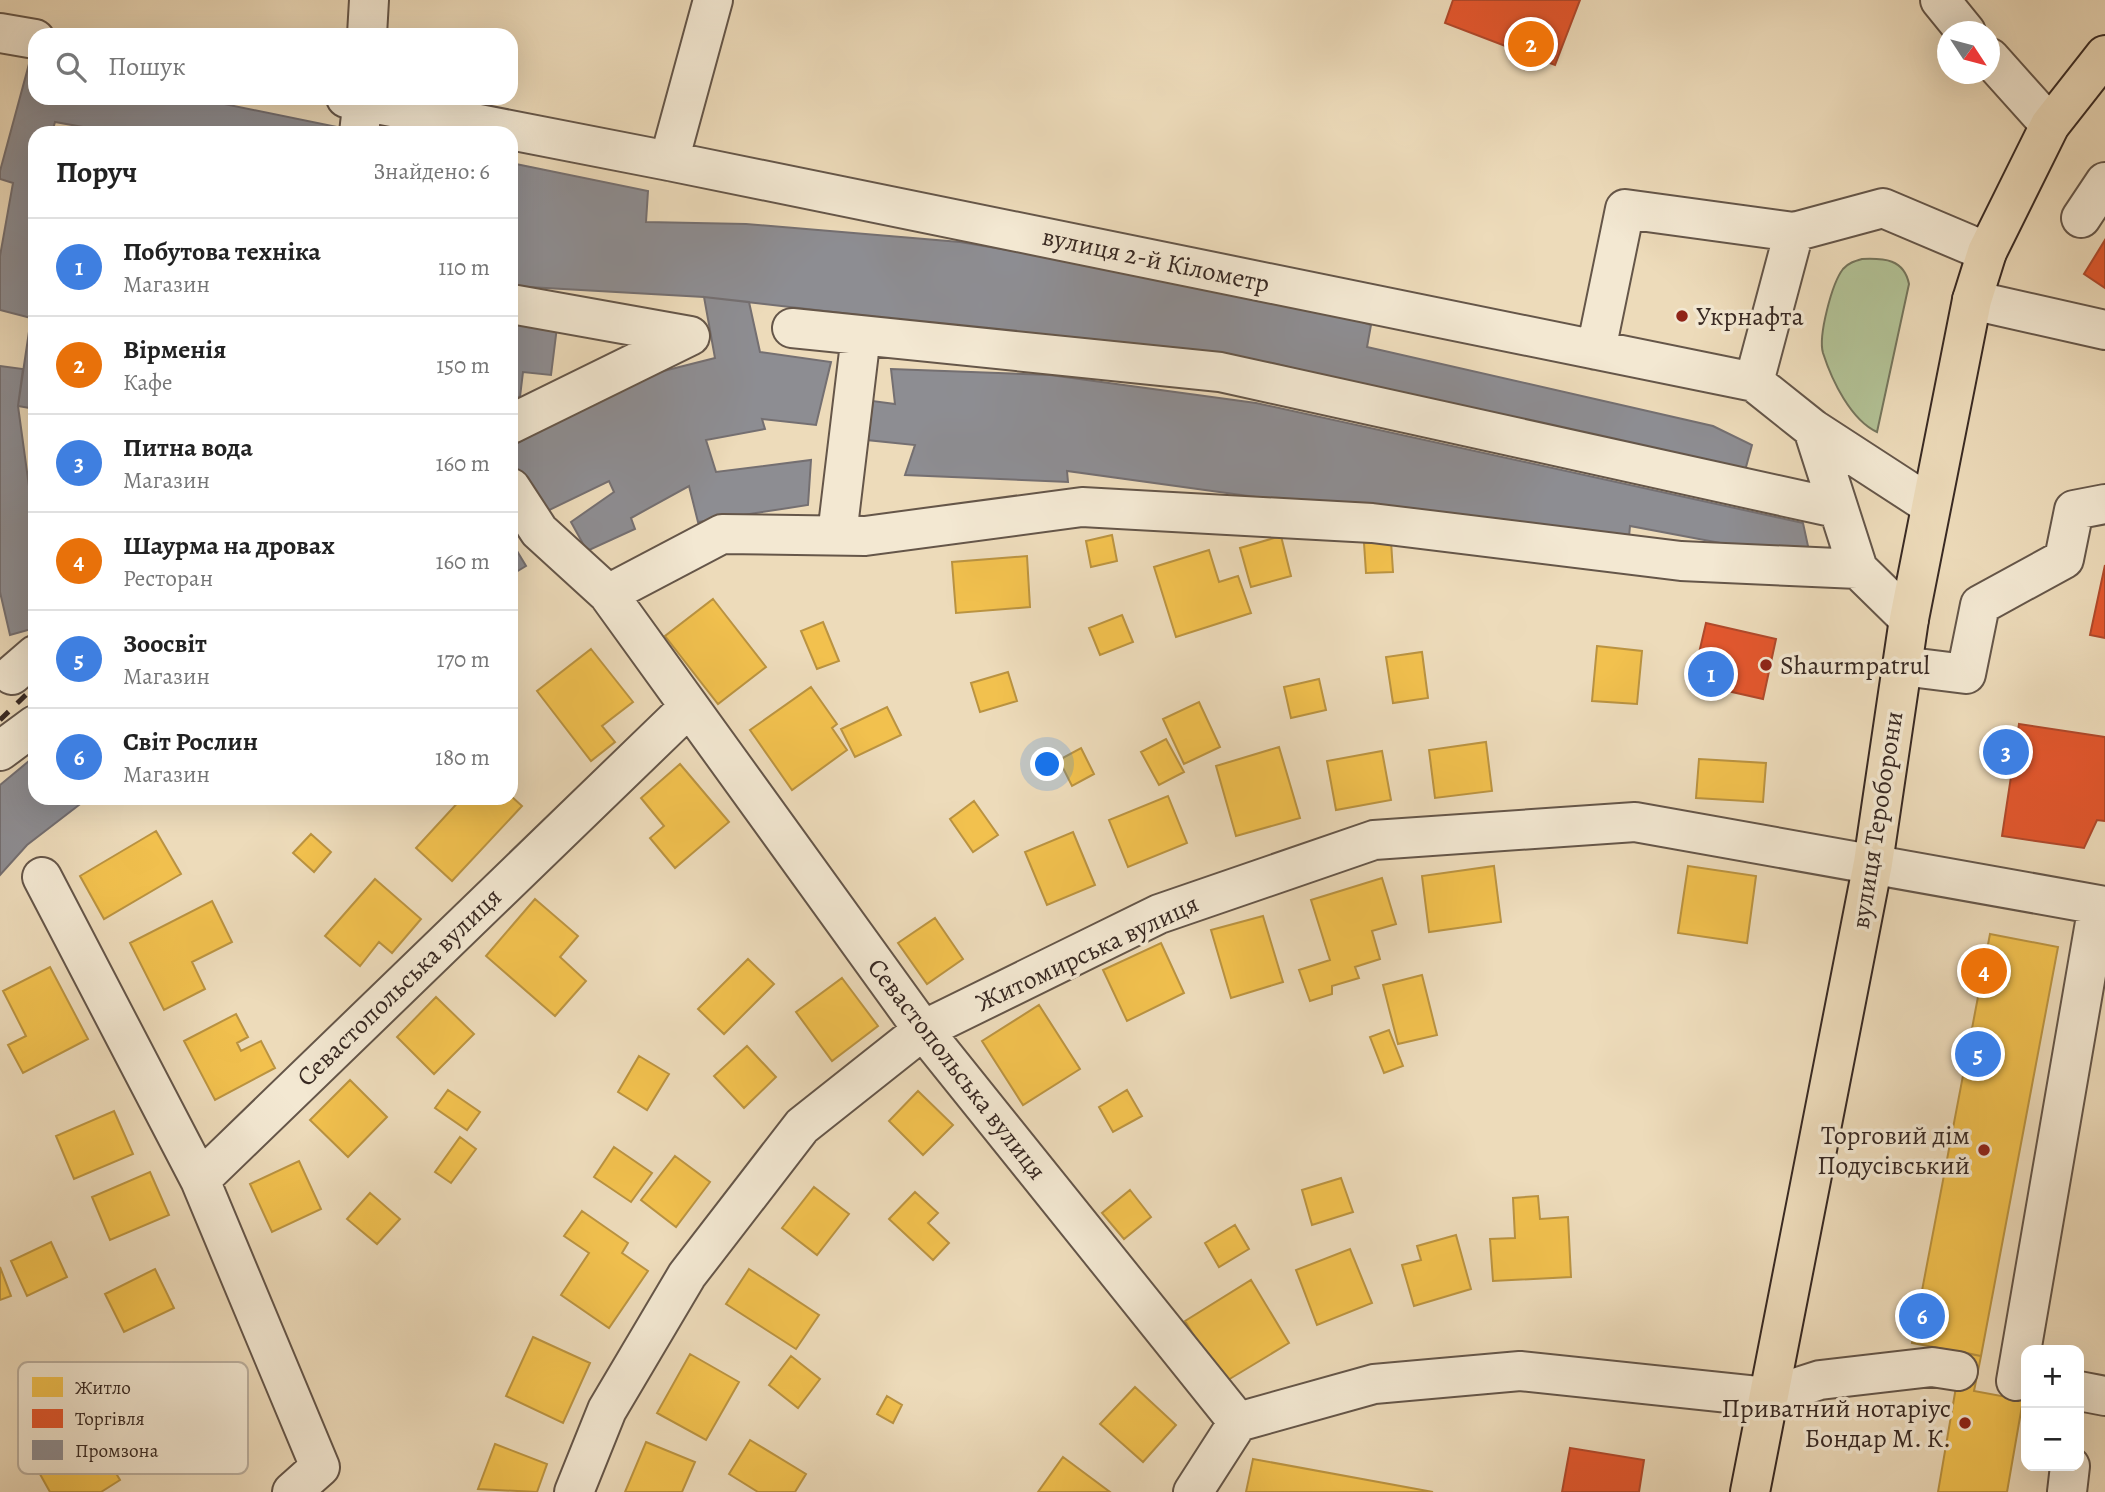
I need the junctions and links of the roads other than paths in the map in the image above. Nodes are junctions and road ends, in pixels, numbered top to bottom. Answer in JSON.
{"nodes":[{"id":1,"x":369,"y":0,"type":"edge"},
{"id":2,"x":713,"y":0,"type":"edge"},
{"id":3,"x":1940,"y":0,"type":"edge"},
{"id":4,"x":1957,"y":21,"type":"edge"},
{"id":5,"x":367,"y":28,"type":"edge"},
{"id":6,"x":2105,"y":55,"type":"edge"},
{"id":7,"x":2000,"y":69,"type":"edge"},
{"id":8,"x":358,"y":108,"type":"edge"},
{"id":9,"x":2050,"y":125,"type":"junction"},
{"id":10,"x":464,"y":126,"type":"edge"},
{"id":11,"x":518,"y":135,"type":"edge"},
{"id":12,"x":670,"y":161,"type":"junction"},
{"id":13,"x":2105,"y":182,"type":"edge"},
{"id":14,"x":2081,"y":218,"type":"dead end"},
{"id":15,"x":1794,"y":232,"type":"junction"},
{"id":16,"x":1987,"y":252,"type":"junction"},
{"id":17,"x":1972,"y":300,"type":"junction"},
{"id":18,"x":518,"y":305,"type":"edge"},
{"id":19,"x":792,"y":328,"type":"dead end"},
{"id":20,"x":2105,"y":330,"type":"edge"},
{"id":21,"x":861,"y":335,"type":"junction"},
{"id":22,"x":1596,"y":350,"type":"junction"},
{"id":23,"x":1754,"y":382,"type":"junction"},
{"id":24,"x":518,"y":421,"type":"edge"},
{"id":25,"x":1813,"y":429,"type":"junction"},
{"id":26,"x":518,"y":499,"type":"edge"},
{"id":27,"x":2105,"y":504,"type":"edge"},
{"id":28,"x":1930,"y":505,"type":"junction"},
{"id":29,"x":1836,"y":508,"type":"junction"},
{"id":30,"x":837,"y":535,"type":"junction"},
{"id":31,"x":1858,"y":569,"type":"junction"},
{"id":32,"x":608,"y":594,"type":"junction"},
{"id":33,"x":1909,"y":619,"type":"junction"},
{"id":34,"x":1902,"y":666,"type":"junction"},
{"id":35,"x":689,"y":707,"type":"junction"},
{"id":36,"x":28,"y":730,"type":"edge"},
{"id":37,"x":0,"y":751,"type":"edge"},
{"id":38,"x":1873,"y":863,"type":"junction"},
{"id":39,"x":42,"y":877,"type":"dead end"},
{"id":40,"x":2101,"y":906,"type":"edge"},
{"id":41,"x":923,"y":1030,"type":"junction"},
{"id":42,"x":200,"y":1180,"type":"junction"},
{"id":43,"x":2027,"y":1345,"type":"edge"},
{"id":44,"x":2021,"y":1382,"type":"edge"},
{"id":45,"x":2084,"y":1393,"type":"edge"},
{"id":46,"x":2105,"y":1396,"type":"edge"},
{"id":47,"x":1768,"y":1397,"type":"junction"},
{"id":48,"x":1238,"y":1422,"type":"junction"},
{"id":49,"x":2069,"y":1471,"type":"edge"},
{"id":50,"x":292,"y":1492,"type":"edge"},
{"id":51,"x":574,"y":1492,"type":"edge"},
{"id":52,"x":1193,"y":1492,"type":"edge"},
{"id":53,"x":1750,"y":1492,"type":"edge"},
{"id":54,"x":2067,"y":1492,"type":"edge"}],
"edges":[{"from":1,"to":5,"type":"street"},
{"from":2,"to":12,"type":"street"},
{"from":3,"to":4,"type":"street"},
{"from":6,"to":9,"type":"main road","name":"вулиця Тероборони"},
{"from":7,"to":9,"type":"street"},
{"from":8,"to":10,"type":"street","name":"вулиця 2-й Кілометр"},
{"from":9,"to":16,"type":"main road","name":"вулиця Тероборони"},
{"from":11,"to":12,"type":"street","name":"вулиця 2-й Кілометр"},
{"from":12,"to":22,"type":"street","name":"вулиця 2-й Кілометр"},
{"from":13,"to":14,"type":"street"},
{"from":15,"to":16,"type":"street"},
{"from":15,"to":22,"type":"street"},
{"from":15,"to":23,"type":"street"},
{"from":16,"to":17,"type":"main road","name":"вулиця Тероборони"},
{"from":17,"to":20,"type":"street"},
{"from":17,"to":28,"type":"main road","name":"вулиця Тероборони"},
{"from":18,"to":24,"type":"street"},
{"from":19,"to":21,"type":"street"},
{"from":21,"to":29,"type":"street"},
{"from":21,"to":30,"type":"street"},
{"from":22,"to":23,"type":"street","name":"вулиця 2-й Кілометр"},
{"from":23,"to":25,"type":"street","name":"вулиця 2-й Кілометр"},
{"from":25,"to":28,"type":"street","name":"вулиця 2-й Кілометр"},
{"from":25,"to":29,"type":"street"},
{"from":26,"to":32,"type":"street","name":"Севастопольська вулиця"},
{"from":27,"to":34,"type":"street"},
{"from":28,"to":33,"type":"main road","name":"вулиця Тероборони"},
{"from":29,"to":31,"type":"street"},
{"from":30,"to":31,"type":"street"},
{"from":30,"to":32,"type":"street"},
{"from":31,"to":33,"type":"street"},
{"from":32,"to":35,"type":"street","name":"Севастопольська вулиця"},
{"from":33,"to":34,"type":"main road","name":"вулиця Тероборони"},
{"from":34,"to":38,"type":"main road","name":"вулиця Тероборони"},
{"from":35,"to":41,"type":"street","name":"Севастопольська вулиця"},
{"from":35,"to":42,"type":"street","name":"Севастопольська вулиця"},
{"from":36,"to":37,"type":"street"},
{"from":38,"to":40,"type":"street","name":"Житомирська вулиця"},
{"from":38,"to":41,"type":"street","name":"Житомирська вулиця"},
{"from":38,"to":47,"type":"main road","name":"вулиця Тероборони"},
{"from":39,"to":42,"type":"street"},
{"from":40,"to":43,"type":"street"},
{"from":41,"to":48,"type":"street","name":"Севастопольська вулиця"},
{"from":41,"to":51,"type":"street","name":"Житомирська вулиця"},
{"from":42,"to":50,"type":"street"},
{"from":44,"to":47,"type":"street"},
{"from":45,"to":46,"type":"street"},
{"from":47,"to":48,"type":"street"},
{"from":47,"to":53,"type":"main road","name":"вулиця Тероборони"},
{"from":48,"to":52,"type":"street"},
{"from":49,"to":54,"type":"street"}]}
